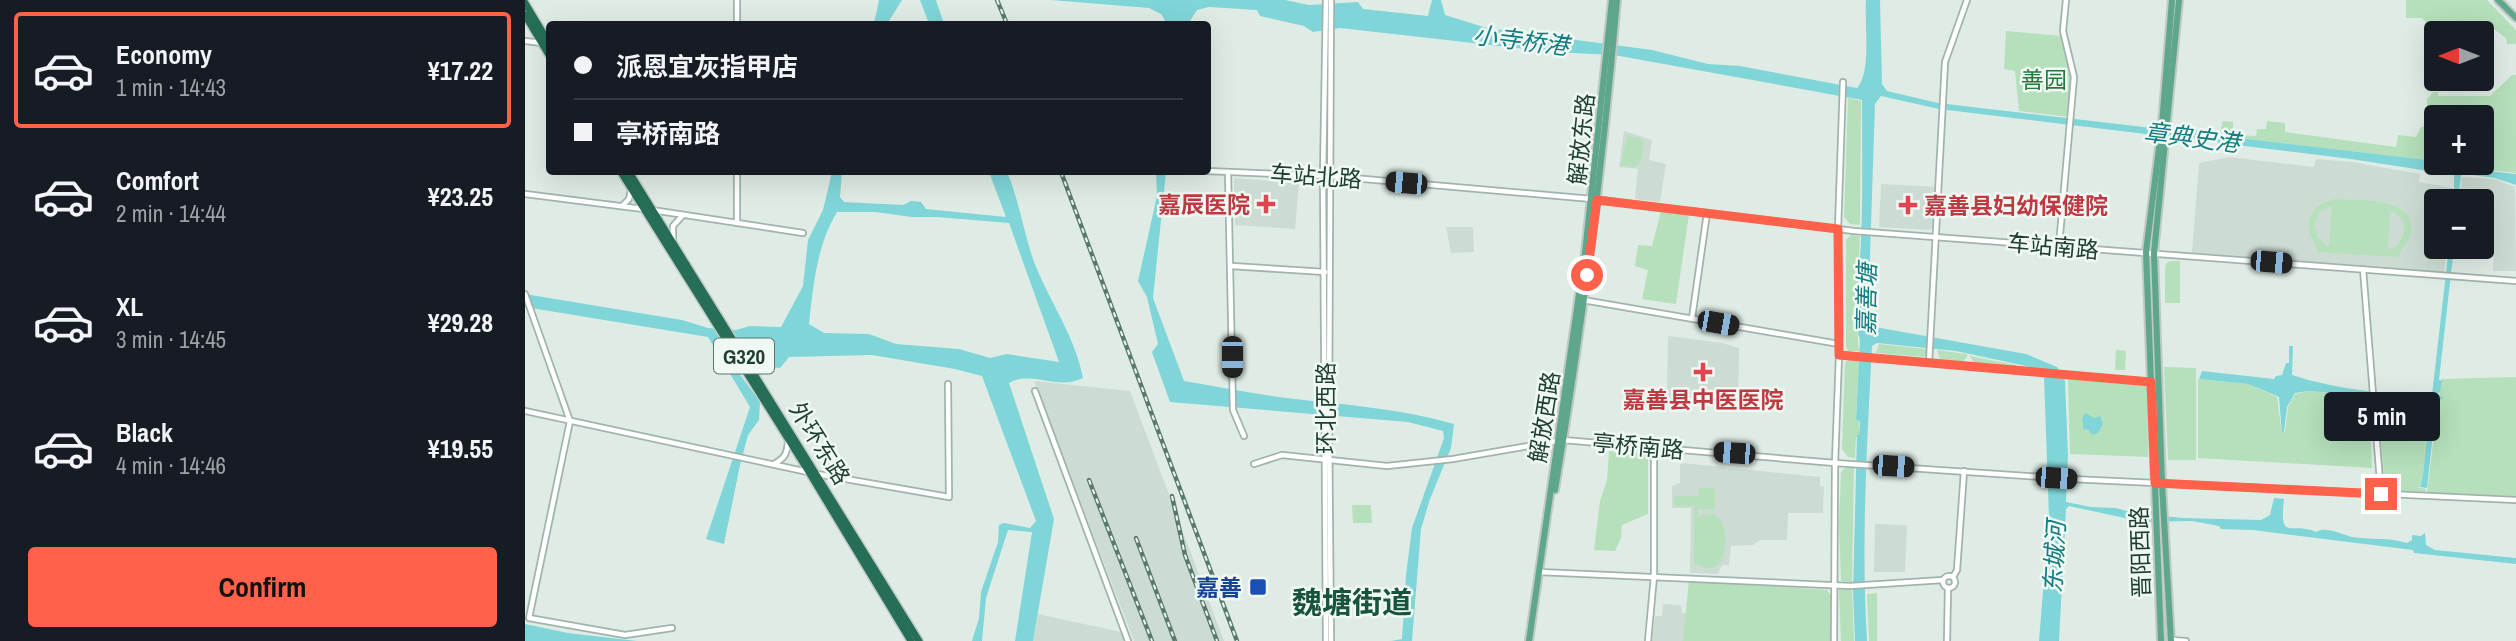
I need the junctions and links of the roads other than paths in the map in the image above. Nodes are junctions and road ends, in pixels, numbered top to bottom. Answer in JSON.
{"nodes":[{"id":1,"x":737,"y":0,"type":"edge"},
{"id":2,"x":1329,"y":0,"type":"edge"},
{"id":3,"x":1614,"y":0,"type":"edge"},
{"id":4,"x":1967,"y":0,"type":"edge"},
{"id":5,"x":2066,"y":0,"type":"edge"},
{"id":6,"x":2172,"y":0,"type":"edge"},
{"id":7,"x":2179,"y":0,"type":"edge"},
{"id":8,"x":2498,"y":0,"type":"edge"},
{"id":9,"x":525,"y":3,"type":"edge"},
{"id":10,"x":525,"y":15,"type":"edge"},
{"id":11,"x":2516,"y":18,"type":"edge"},
{"id":12,"x":737,"y":21,"type":"edge"},
{"id":13,"x":1327,"y":40,"type":"junction"},
{"id":14,"x":525,"y":41,"type":"edge"},
{"id":15,"x":546,"y":41,"type":"edge"},
{"id":16,"x":546,"y":42,"type":"edge"},
{"id":17,"x":546,"y":43,"type":"edge"},
{"id":18,"x":1843,"y":82,"type":"dead end"},
{"id":19,"x":2165,"y":125,"type":"junction"},
{"id":20,"x":1211,"y":171,"type":"edge"},
{"id":21,"x":1228,"y":172,"type":"junction"},
{"id":22,"x":623,"y":175,"type":"edge"},
{"id":23,"x":631,"y":175,"type":"edge"},
{"id":24,"x":737,"y":175,"type":"edge"},
{"id":25,"x":1322,"y":176,"type":"junction"},
{"id":26,"x":1330,"y":176,"type":"junction"},
{"id":27,"x":631,"y":188,"type":"junction"},
{"id":28,"x":525,"y":194,"type":"edge"},
{"id":29,"x":1595,"y":199,"type":"junction"},
{"id":30,"x":621,"y":206,"type":"junction"},
{"id":31,"x":649,"y":210,"type":"junction"},
{"id":32,"x":1707,"y":213,"type":"junction"},
{"id":33,"x":684,"y":215,"type":"junction"},
{"id":34,"x":737,"y":223,"type":"junction"},
{"id":35,"x":1838,"y":229,"type":"junction"},
{"id":36,"x":803,"y":233,"type":"dead end"},
{"id":37,"x":1936,"y":236,"type":"junction"},
{"id":38,"x":673,"y":241,"type":"junction"},
{"id":39,"x":2059,"y":246,"type":"junction"},
{"id":40,"x":2150,"y":253,"type":"junction"},
{"id":41,"x":1231,"y":266,"type":"junction"},
{"id":42,"x":685,"y":268,"type":"junction"},
{"id":43,"x":2363,"y":269,"type":"junction"},
{"id":44,"x":1327,"y":272,"type":"junction"},
{"id":45,"x":2516,"y":281,"type":"edge"},
{"id":46,"x":525,"y":294,"type":"edge"},
{"id":47,"x":1581,"y":299,"type":"junction"},
{"id":48,"x":1692,"y":318,"type":"junction"},
{"id":49,"x":1839,"y":344,"type":"junction"},
{"id":50,"x":1839,"y":355,"type":"junction"},
{"id":51,"x":1929,"y":363,"type":"junction"},
{"id":52,"x":2151,"y":382,"type":"junction"},
{"id":53,"x":948,"y":384,"type":"dead end"},
{"id":54,"x":1035,"y":391,"type":"dead end"},
{"id":55,"x":525,"y":411,"type":"edge"},
{"id":56,"x":570,"y":421,"type":"junction"},
{"id":57,"x":1244,"y":436,"type":"dead end"},
{"id":58,"x":788,"y":441,"type":"junction"},
{"id":59,"x":1560,"y":441,"type":"junction"},
{"id":60,"x":1654,"y":447,"type":"junction"},
{"id":61,"x":796,"y":448,"type":"junction"},
{"id":62,"x":1327,"y":459,"type":"junction"},
{"id":63,"x":1835,"y":463,"type":"junction"},
{"id":64,"x":773,"y":464,"type":"junction"},
{"id":65,"x":1254,"y":464,"type":"dead end"},
{"id":66,"x":1964,"y":471,"type":"junction"},
{"id":67,"x":812,"y":473,"type":"junction"},
{"id":68,"x":2158,"y":483,"type":"junction"},
{"id":69,"x":2381,"y":494,"type":"junction"},
{"id":70,"x":2516,"y":500,"type":"edge"},
{"id":71,"x":2161,"y":527,"type":"junction"},
{"id":72,"x":1541,"y":572,"type":"junction"},
{"id":73,"x":1654,"y":576,"type":"junction"},
{"id":74,"x":1953,"y":577,"type":"junction"},
{"id":75,"x":1943,"y":580,"type":"junction"},
{"id":76,"x":1835,"y":586,"type":"junction"},
{"id":77,"x":1948,"y":588,"type":"junction"},
{"id":78,"x":672,"y":628,"type":"dead end"},
{"id":79,"x":911,"y":641,"type":"edge"},
{"id":80,"x":919,"y":641,"type":"edge"},
{"id":81,"x":1128,"y":641,"type":"edge"},
{"id":82,"x":1328,"y":641,"type":"edge"},
{"id":83,"x":1531,"y":641,"type":"edge"},
{"id":84,"x":1648,"y":641,"type":"edge"},
{"id":85,"x":1834,"y":641,"type":"edge"},
{"id":86,"x":1947,"y":641,"type":"edge"},
{"id":87,"x":2161,"y":641,"type":"edge"},
{"id":88,"x":2171,"y":641,"type":"edge"},
{"id":89,"x":2186,"y":641,"type":"edge"}],
"edges":[{"from":1,"to":12,"type":"street"},
{"from":2,"to":13,"type":"street"},
{"from":3,"to":29,"type":"main road","name":"解放东路"},
{"from":4,"to":37,"type":"street"},
{"from":5,"to":39,"type":"street"},
{"from":6,"to":19,"type":"main road"},
{"from":7,"to":19,"type":"main road"},
{"from":8,"to":11,"type":"main road"},
{"from":9,"to":15,"type":"highway"},
{"from":10,"to":16,"type":"highway"},
{"from":13,"to":25,"type":"street","name":"环北西路"},
{"from":13,"to":26,"type":"street","name":"环北西路"},
{"from":14,"to":17,"type":"street"},
{"from":18,"to":35,"type":"street"},
{"from":19,"to":40,"type":"main road"},
{"from":20,"to":21,"type":"street","name":"车站北路"},
{"from":21,"to":25,"type":"street","name":"车站北路"},
{"from":21,"to":41,"type":"street"},
{"from":22,"to":27,"type":"highway"},
{"from":23,"to":31,"type":"highway","number":"G320"},
{"from":24,"to":34,"type":"street"},
{"from":25,"to":26,"type":"street","name":"车站北路"},
{"from":25,"to":44,"type":"street","name":"环北西路"},
{"from":26,"to":29,"type":"street","name":"车站北路"},
{"from":26,"to":44,"type":"street","name":"环北西路"},
{"from":27,"to":30,"type":"street"},
{"from":27,"to":31,"type":"highway"},
{"from":28,"to":30,"type":"street"},
{"from":29,"to":32,"type":"street","name":"车站南路"},
{"from":29,"to":47,"type":"main road","name":"解放西路"},
{"from":30,"to":31,"type":"street"},
{"from":31,"to":33,"type":"street"},
{"from":31,"to":38,"type":"highway","number":"G320"},
{"from":31,"to":42,"type":"highway"},
{"from":32,"to":35,"type":"street","name":"车站南路"},
{"from":32,"to":48,"type":"street"},
{"from":33,"to":34,"type":"street"},
{"from":33,"to":38,"type":"street"},
{"from":34,"to":36,"type":"street"},
{"from":35,"to":37,"type":"street","name":"车站南路"},
{"from":35,"to":49,"type":"street"},
{"from":37,"to":39,"type":"street","name":"车站南路"},
{"from":37,"to":51,"type":"street"},
{"from":38,"to":42,"type":"highway","number":"G320"},
{"from":39,"to":40,"type":"street","name":"车站南路"},
{"from":40,"to":43,"type":"street","name":"车站南路"},
{"from":40,"to":52,"type":"main road","name":"晋阳西路"},
{"from":40,"to":68,"type":"main road","name":"晋阳西路"},
{"from":41,"to":44,"type":"street"},
{"from":41,"to":57,"type":"street"},
{"from":42,"to":58,"type":"highway","name":"外环东路","number":"G320"},
{"from":42,"to":61,"type":"highway","name":"外环东路","number":"G320"},
{"from":43,"to":45,"type":"street","name":"车站南路"},
{"from":43,"to":69,"type":"street"},
{"from":44,"to":62,"type":"street","name":"环北西路"},
{"from":46,"to":56,"type":"street"},
{"from":47,"to":48,"type":"street"},
{"from":47,"to":59,"type":"main road","name":"解放西路"},
{"from":48,"to":49,"type":"street"},
{"from":49,"to":50,"type":"street"},
{"from":50,"to":51,"type":"street"},
{"from":50,"to":63,"type":"street"},
{"from":51,"to":52,"type":"street"},
{"from":52,"to":68,"type":"main road","name":"晋阳西路"},
{"from":53,"to":67,"type":"street"},
{"from":54,"to":81,"type":"street"},
{"from":55,"to":56,"type":"street"},
{"from":56,"to":64,"type":"street"},
{"from":56,"to":78,"type":"street"},
{"from":58,"to":61,"type":"highway","name":"外环东路","number":"G320"},
{"from":58,"to":64,"type":"street"},
{"from":59,"to":60,"type":"street","name":"亭桥南路"},
{"from":59,"to":62,"type":"street","name":"亭桥南路"},
{"from":59,"to":72,"type":"main road","name":"解放西路"},
{"from":60,"to":63,"type":"street","name":"亭桥南路"},
{"from":60,"to":73,"type":"street"},
{"from":61,"to":67,"type":"highway","name":"外环东路","number":"G320"},
{"from":62,"to":65,"type":"street","name":"亭桥南路"},
{"from":62,"to":82,"type":"street","name":"环北西路"},
{"from":63,"to":66,"type":"street","name":"亭桥南路"},
{"from":63,"to":76,"type":"street"},
{"from":64,"to":67,"type":"street"},
{"from":66,"to":68,"type":"street","name":"亭桥南路"},
{"from":66,"to":74,"type":"street"},
{"from":67,"to":79,"type":"highway","name":"外环东路","number":"G320"},
{"from":67,"to":80,"type":"highway","name":"外环东路","number":"G320"},
{"from":68,"to":69,"type":"street","name":"亭桥南路"},
{"from":68,"to":71,"type":"main road","name":"晋阳西路"},
{"from":69,"to":70,"type":"street","name":"亭桥南路"},
{"from":71,"to":87,"type":"main road","name":"晋阳西路"},
{"from":71,"to":88,"type":"main road","name":"晋阳西路"},
{"from":72,"to":73,"type":"street"},
{"from":72,"to":83,"type":"main road","name":"解放西路"},
{"from":73,"to":76,"type":"street"},
{"from":73,"to":84,"type":"street"},
{"from":74,"to":75,"type":"street"},
{"from":74,"to":77,"type":"street"},
{"from":75,"to":76,"type":"street"},
{"from":75,"to":77,"type":"street"},
{"from":76,"to":85,"type":"street"},
{"from":77,"to":86,"type":"street"},
{"from":88,"to":89,"type":"street"}]}
